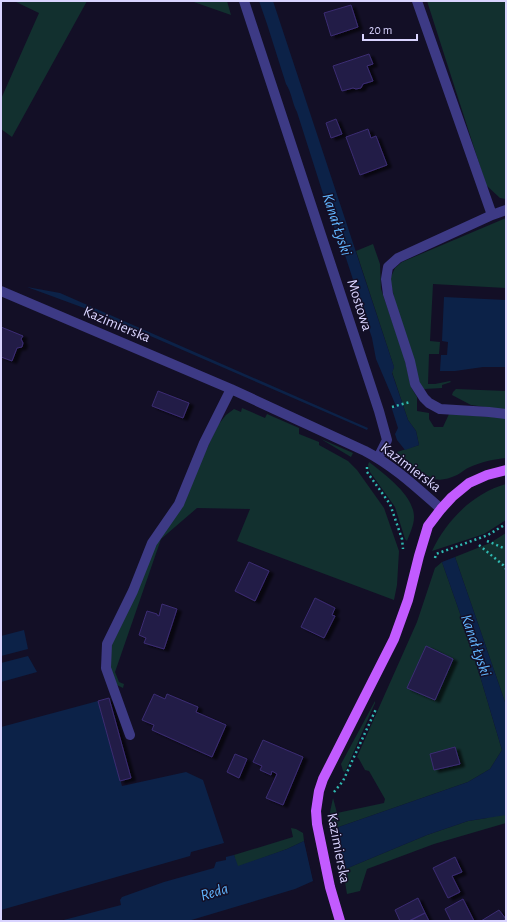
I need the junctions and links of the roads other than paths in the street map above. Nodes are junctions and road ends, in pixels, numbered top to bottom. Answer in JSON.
{"nodes":[{"id":1,"x":244,"y":1,"type":"edge"},
{"id":2,"x":417,"y":1,"type":"edge"},
{"id":3,"x":506,"y":210,"type":"edge"},
{"id":4,"x":492,"y":215,"type":"junction"},
{"id":5,"x":1,"y":291,"type":"edge"},
{"id":6,"x":231,"y":389,"type":"junction"},
{"id":7,"x":506,"y":414,"type":"edge"},
{"id":8,"x":378,"y":458,"type":"junction"},
{"id":9,"x":506,"y":470,"type":"edge"},
{"id":10,"x":441,"y":509,"type":"junction"},
{"id":11,"x":130,"y":735,"type":"dead end"},
{"id":12,"x":340,"y":921,"type":"edge"}],
"edges":[{"from":1,"to":8,"type":"street","name":"Mostowa"},
{"from":2,"to":4,"type":"street"},
{"from":3,"to":4,"type":"street"},
{"from":4,"to":7,"type":"street"},
{"from":5,"to":6,"type":"street","name":"Kazimierska"},
{"from":6,"to":8,"type":"street","name":"Kazimierska"},
{"from":6,"to":11,"type":"street"},
{"from":8,"to":10,"type":"street","name":"Kazimierska"},
{"from":9,"to":10,"type":"main road"},
{"from":10,"to":12,"type":"main road","name":"Kazimierska"}]}
